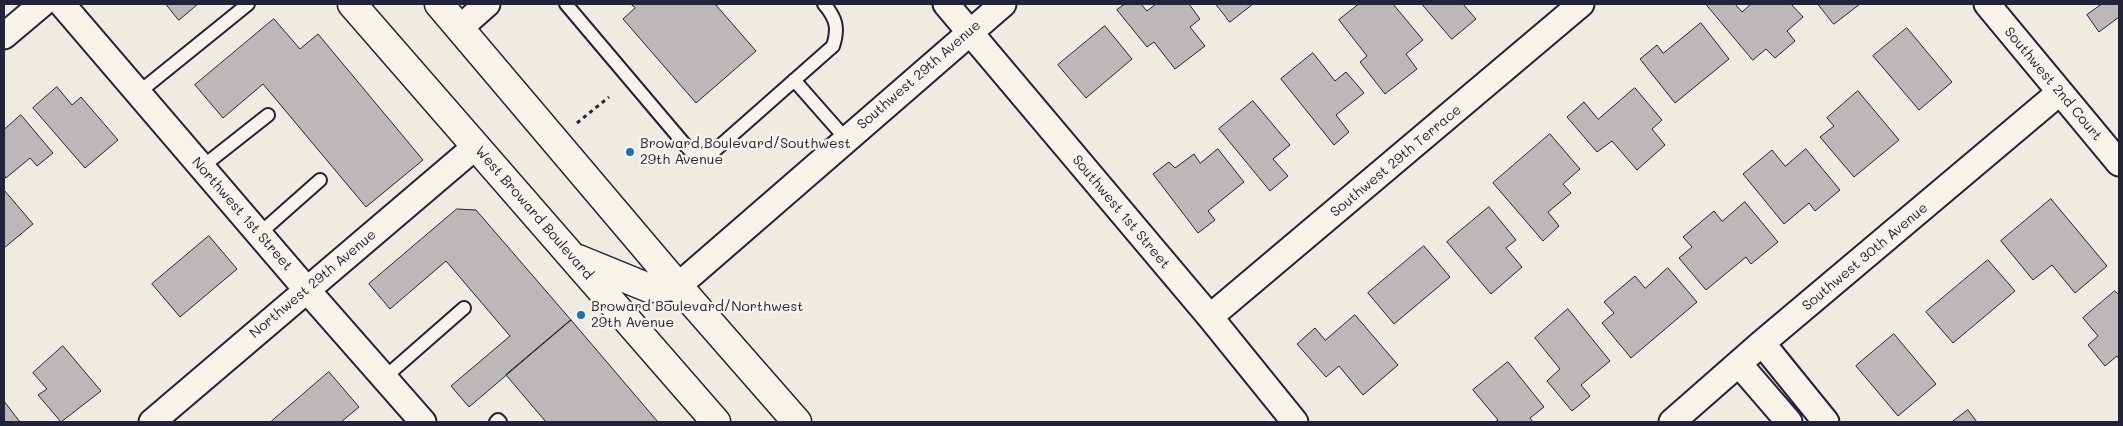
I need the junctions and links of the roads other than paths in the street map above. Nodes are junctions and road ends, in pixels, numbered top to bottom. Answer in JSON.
{"nodes":[{"id":1,"x":42,"y":4,"type":"edge"},
{"id":2,"x":62,"y":4,"type":"edge"},
{"id":3,"x":248,"y":4,"type":"edge"},
{"id":4,"x":352,"y":4,"type":"edge"},
{"id":5,"x":439,"y":4,"type":"edge"},
{"id":6,"x":487,"y":4,"type":"edge"},
{"id":7,"x":824,"y":4,"type":"edge"},
{"id":8,"x":946,"y":4,"type":"edge"},
{"id":9,"x":1003,"y":4,"type":"edge"},
{"id":10,"x":1582,"y":4,"type":"edge"},
{"id":11,"x":1987,"y":4,"type":"edge"},
{"id":12,"x":574,"y":6,"type":"edge"},
{"id":13,"x":460,"y":28,"type":"junction"},
{"id":14,"x":969,"y":32,"type":"junction"},
{"id":15,"x":4,"y":36,"type":"edge"},
{"id":16,"x":794,"y":80,"type":"junction"},
{"id":17,"x":2060,"y":92,"type":"junction"},
{"id":18,"x":138,"y":93,"type":"junction"},
{"id":19,"x":268,"y":115,"type":"dead end"},
{"id":20,"x":846,"y":139,"type":"junction"},
{"id":21,"x":475,"y":147,"type":"junction"},
{"id":22,"x":2119,"y":164,"type":"edge"},
{"id":23,"x":202,"y":167,"type":"junction"},
{"id":24,"x":320,"y":180,"type":"dead end"},
{"id":25,"x":259,"y":234,"type":"junction"},
{"id":26,"x":572,"y":257,"type":"junction"},
{"id":27,"x":678,"y":286,"type":"junction"},
{"id":28,"x":307,"y":290,"type":"junction"},
{"id":29,"x":464,"y":308,"type":"dead end"},
{"id":30,"x":1210,"y":318,"type":"junction"},
{"id":31,"x":1762,"y":343,"type":"junction"},
{"id":32,"x":1739,"y":364,"type":"junction"},
{"id":33,"x":384,"y":378,"type":"junction"},
{"id":34,"x":152,"y":422,"type":"edge"},
{"id":35,"x":423,"y":422,"type":"edge"},
{"id":36,"x":496,"y":422,"type":"edge"},
{"id":37,"x":500,"y":422,"type":"edge"},
{"id":38,"x":716,"y":422,"type":"edge"},
{"id":39,"x":797,"y":422,"type":"edge"},
{"id":40,"x":1295,"y":422,"type":"edge"},
{"id":41,"x":1672,"y":422,"type":"edge"},
{"id":42,"x":1789,"y":422,"type":"edge"},
{"id":43,"x":1826,"y":422,"type":"edge"}],
"edges":[{"from":1,"to":15,"type":"street"},
{"from":2,"to":18,"type":"street","name":"Northwest 1st Street"},
{"from":3,"to":18,"type":"lane"},
{"from":4,"to":21,"type":"main road","name":"West Broward Boulevard"},
{"from":5,"to":13,"type":"main road"},
{"from":6,"to":13,"type":"street"},
{"from":7,"to":16,"type":"lane"},
{"from":8,"to":14,"type":"street","name":"Southwest 1st Street"},
{"from":9,"to":14,"type":"street","name":"Southwest 29th Avenue"},
{"from":10,"to":30,"type":"street","name":"Southwest 29th Terrace"},
{"from":11,"to":17,"type":"street","name":"Southwest 2nd Court"},
{"from":12,"to":16,"type":"lane"},
{"from":13,"to":27,"type":"main road"},
{"from":14,"to":20,"type":"street","name":"Southwest 29th Avenue"},
{"from":14,"to":30,"type":"street","name":"Southwest 1st Street"},
{"from":16,"to":20,"type":"lane"},
{"from":17,"to":22,"type":"street","name":"Southwest 2nd Court"},
{"from":17,"to":31,"type":"street","name":"Southwest 30th Avenue"},
{"from":18,"to":23,"type":"street","name":"Northwest 1st Street"},
{"from":19,"to":23,"type":"lane"},
{"from":20,"to":27,"type":"street","name":"Southwest 29th Avenue"},
{"from":21,"to":26,"type":"main road","name":"West Broward Boulevard"},
{"from":21,"to":28,"type":"street","name":"Northwest 29th Avenue"},
{"from":23,"to":25,"type":"street","name":"Northwest 1st Street"},
{"from":24,"to":25,"type":"lane"},
{"from":25,"to":28,"type":"street","name":"Northwest 1st Street"},
{"from":26,"to":27,"type":"main road"},
{"from":26,"to":38,"type":"main road","name":"West Broward Boulevard"},
{"from":27,"to":39,"type":"main road"},
{"from":28,"to":33,"type":"street","name":"Northwest 1st Street"},
{"from":28,"to":34,"type":"street","name":"Northwest 29th Avenue"},
{"from":29,"to":33,"type":"lane"},
{"from":30,"to":40,"type":"street","name":"Southwest 1st Street"},
{"from":31,"to":32,"type":"street","name":"Southwest 30th Avenue"},
{"from":31,"to":43,"type":"street"},
{"from":32,"to":41,"type":"street","name":"Southwest 30th Avenue"},
{"from":32,"to":42,"type":"street"},
{"from":33,"to":35,"type":"street","name":"Northwest 1st Street"},
{"from":36,"to":37,"type":"lane"}]}
